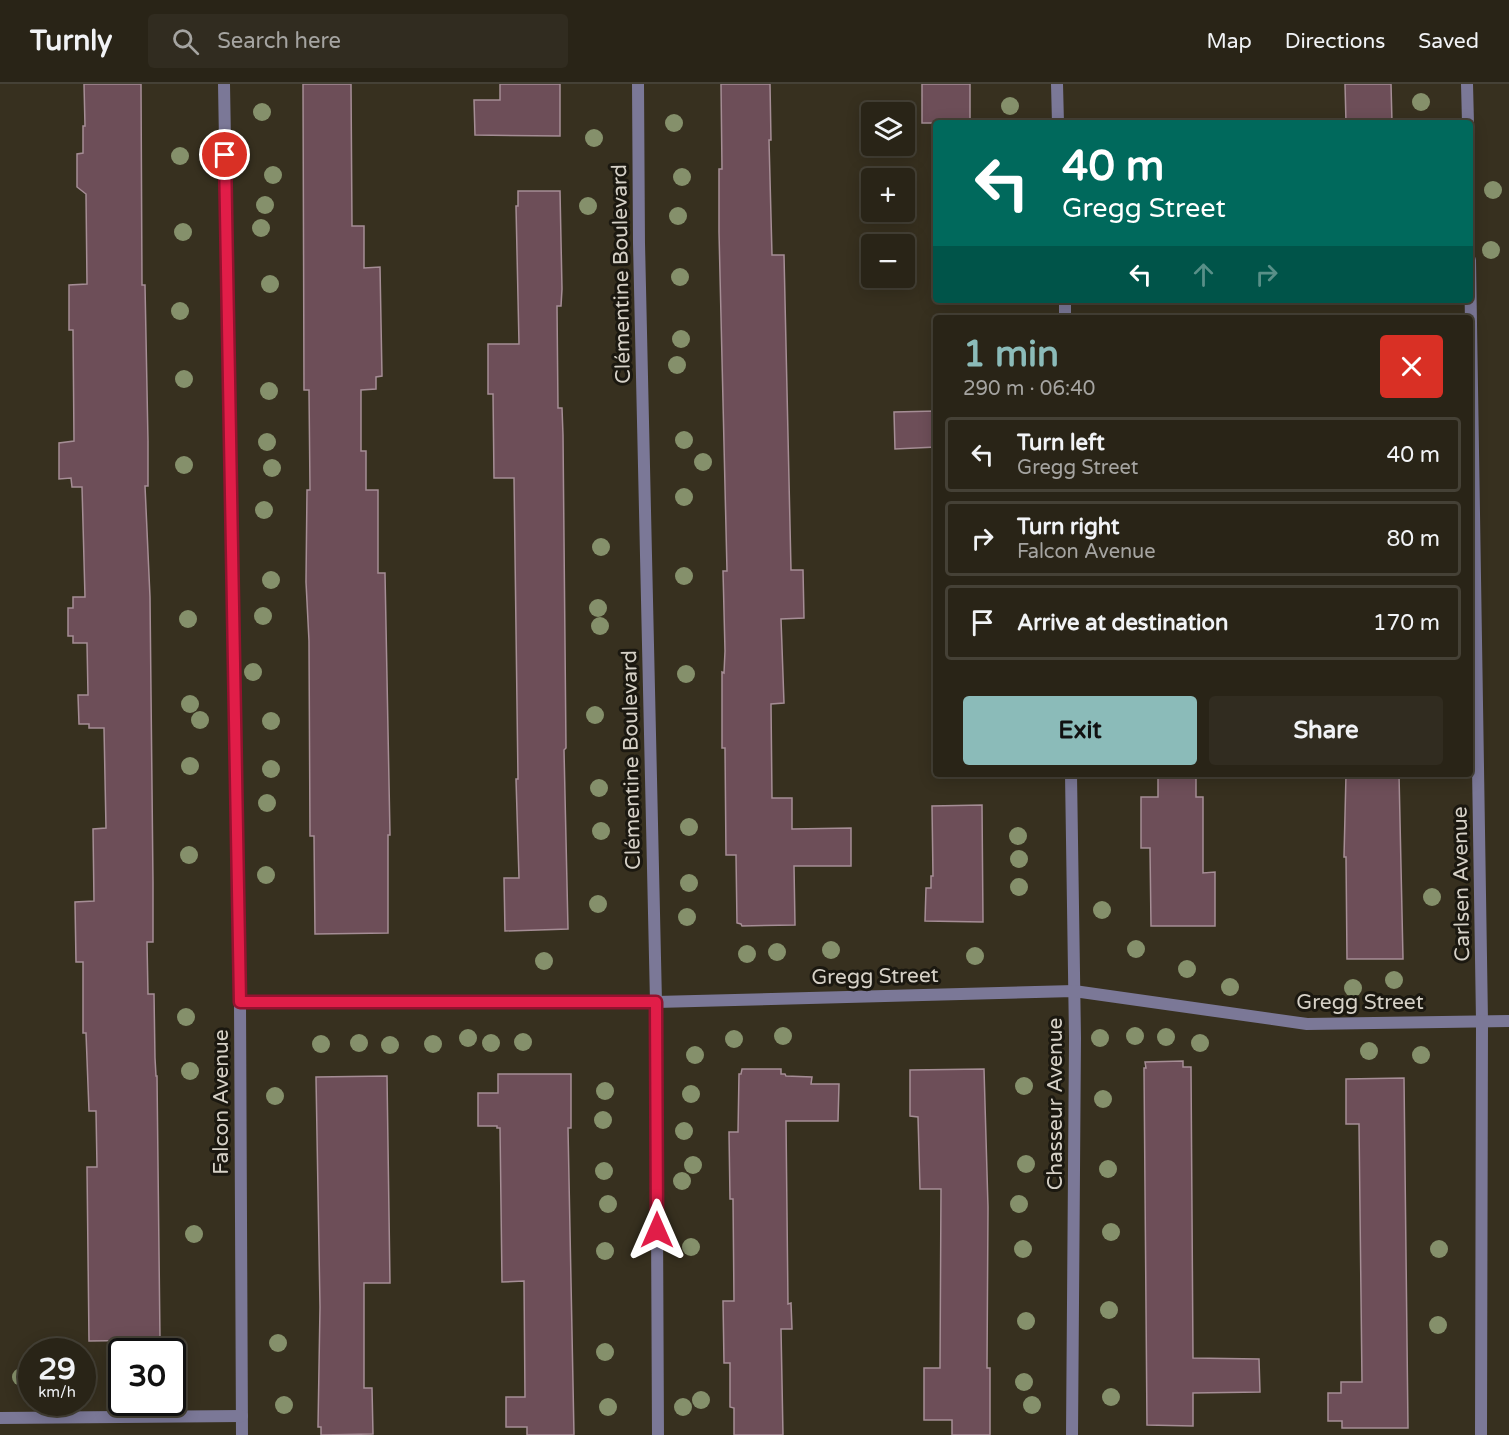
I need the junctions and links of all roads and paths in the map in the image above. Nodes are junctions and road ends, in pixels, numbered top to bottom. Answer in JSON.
{"nodes":[{"id":1,"x":224,"y":84,"type":"edge"},
{"id":2,"x":639,"y":84,"type":"edge"},
{"id":3,"x":1057,"y":84,"type":"edge"},
{"id":4,"x":1467,"y":84,"type":"edge"},
{"id":5,"x":1058,"y":120,"type":"edge"},
{"id":6,"x":1468,"y":120,"type":"edge"},
{"id":7,"x":1473,"y":450,"type":"edge"},
{"id":8,"x":1071,"y":777,"type":"edge"},
{"id":9,"x":1074,"y":991,"type":"junction"},
{"id":10,"x":240,"y":1002,"type":"junction"},
{"id":11,"x":656,"y":1002,"type":"junction"},
{"id":12,"x":1482,"y":1021,"type":"junction"},
{"id":13,"x":1509,"y":1021,"type":"edge"},
{"id":14,"x":242,"y":1416,"type":"junction"},
{"id":15,"x":0,"y":1418,"type":"edge"},
{"id":16,"x":242,"y":1435,"type":"edge"},
{"id":17,"x":658,"y":1435,"type":"edge"},
{"id":18,"x":1072,"y":1435,"type":"edge"},
{"id":19,"x":1481,"y":1435,"type":"edge"}],
"edges":[{"from":1,"to":10,"type":"street","name":"Falcon Avenue"},
{"from":2,"to":11,"type":"street","name":"Clémentine Boulevard"},
{"from":3,"to":5,"type":"street"},
{"from":4,"to":6,"type":"street"},
{"from":7,"to":12,"type":"street","name":"Carlsen Avenue"},
{"from":8,"to":9,"type":"street","name":"Chasseur Avenue"},
{"from":9,"to":11,"type":"street","name":"Gregg Street"},
{"from":9,"to":12,"type":"street","name":"Gregg Street"},
{"from":9,"to":18,"type":"street","name":"Chasseur Avenue"},
{"from":10,"to":11,"type":"street","name":"Gregg Street"},
{"from":10,"to":14,"type":"street","name":"Falcon Avenue"},
{"from":11,"to":17,"type":"street","name":"Clémentine Boulevard"},
{"from":12,"to":13,"type":"street","name":"Gregg Street"},
{"from":12,"to":19,"type":"street","name":"Carlsen Avenue"},
{"from":14,"to":15,"type":"street"},
{"from":14,"to":16,"type":"street","name":"Falcon Avenue"}]}
